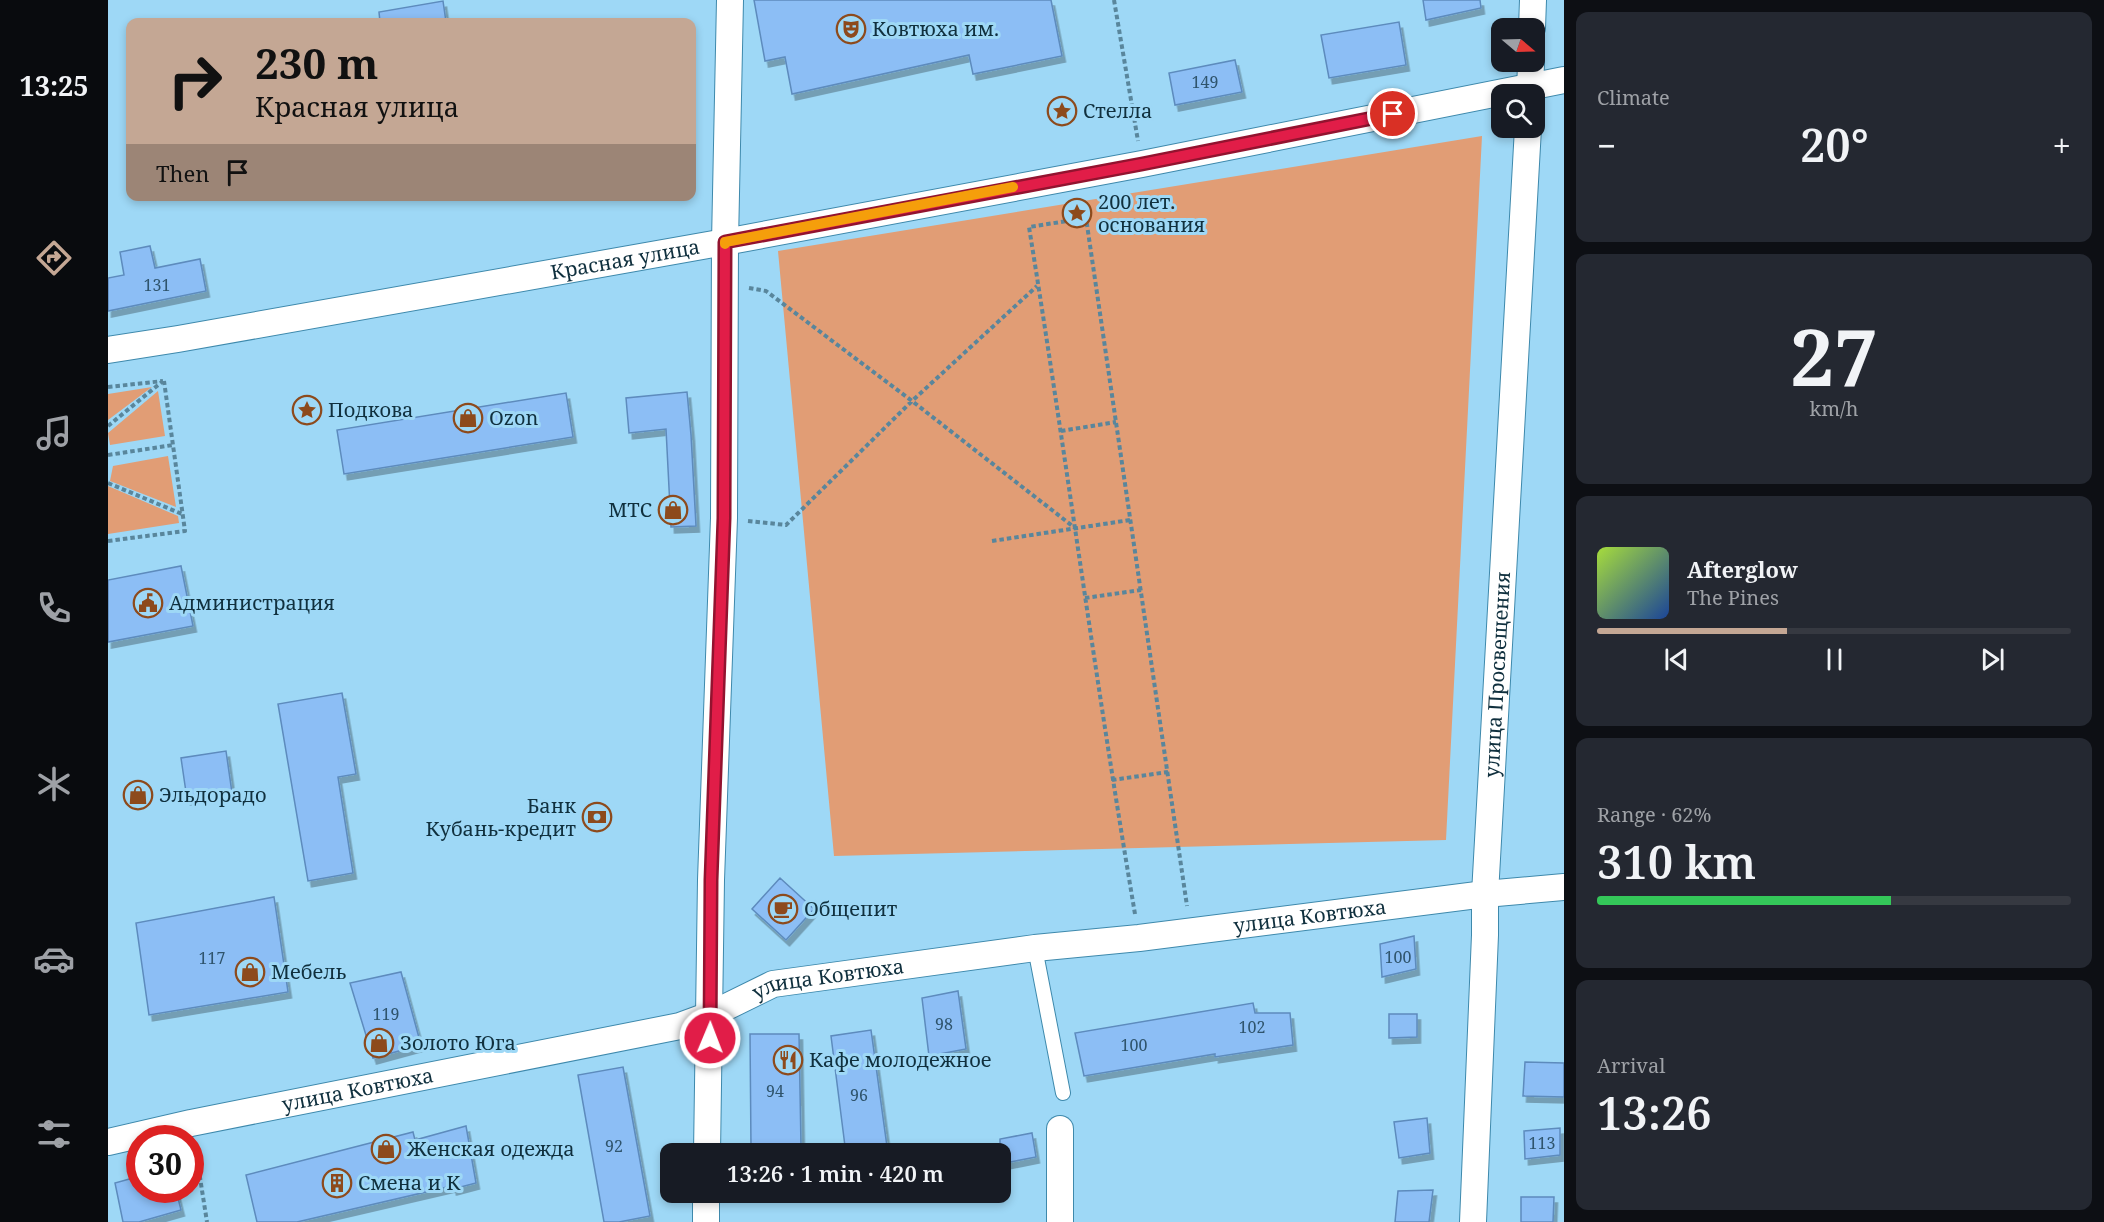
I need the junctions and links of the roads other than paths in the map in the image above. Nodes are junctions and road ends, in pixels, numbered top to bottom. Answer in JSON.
{"nodes":[{"id":1,"x":730,"y":0,"type":"edge"},
{"id":2,"x":1533,"y":0,"type":"edge"},
{"id":3,"x":1532,"y":18,"type":"edge"},
{"id":4,"x":1564,"y":80,"type":"edge"},
{"id":5,"x":1531,"y":81,"type":"edge"},
{"id":6,"x":1527,"y":138,"type":"edge"},
{"id":7,"x":725,"y":242,"type":"junction"},
{"id":8,"x":108,"y":350,"type":"edge"},
{"id":9,"x":1564,"y":886,"type":"edge"},
{"id":10,"x":1485,"y":894,"type":"junction"},
{"id":11,"x":1035,"y":948,"type":"junction"},
{"id":12,"x":710,"y":1016,"type":"junction"},
{"id":13,"x":1063,"y":1093,"type":"dead end"},
{"id":14,"x":1060,"y":1129,"type":"dead end"},
{"id":15,"x":108,"y":1142,"type":"edge"},
{"id":16,"x":707,"y":1143,"type":"edge"},
{"id":17,"x":706,"y":1203,"type":"edge"},
{"id":18,"x":706,"y":1222,"type":"edge"},
{"id":19,"x":1060,"y":1222,"type":"edge"},
{"id":20,"x":1473,"y":1222,"type":"edge"}],
"edges":[{"from":1,"to":7,"type":"street"},
{"from":2,"to":3,"type":"street"},
{"from":4,"to":5,"type":"street","name":"Красная улица"},
{"from":5,"to":7,"type":"street","name":"Красная улица"},
{"from":6,"to":10,"type":"street","name":"улица Просвещения"},
{"from":7,"to":8,"type":"street","name":"Красная улица"},
{"from":7,"to":12,"type":"street"},
{"from":9,"to":10,"type":"street","name":"улица Ковтюха"},
{"from":10,"to":11,"type":"street","name":"улица Ковтюха"},
{"from":10,"to":20,"type":"street","name":"улица Просвещения"},
{"from":11,"to":12,"type":"street","name":"улица Ковтюха"},
{"from":11,"to":13,"type":"lane"},
{"from":12,"to":15,"type":"street","name":"улица Ковтюха"},
{"from":12,"to":16,"type":"street"},
{"from":14,"to":19,"type":"street"},
{"from":17,"to":18,"type":"street"}]}
